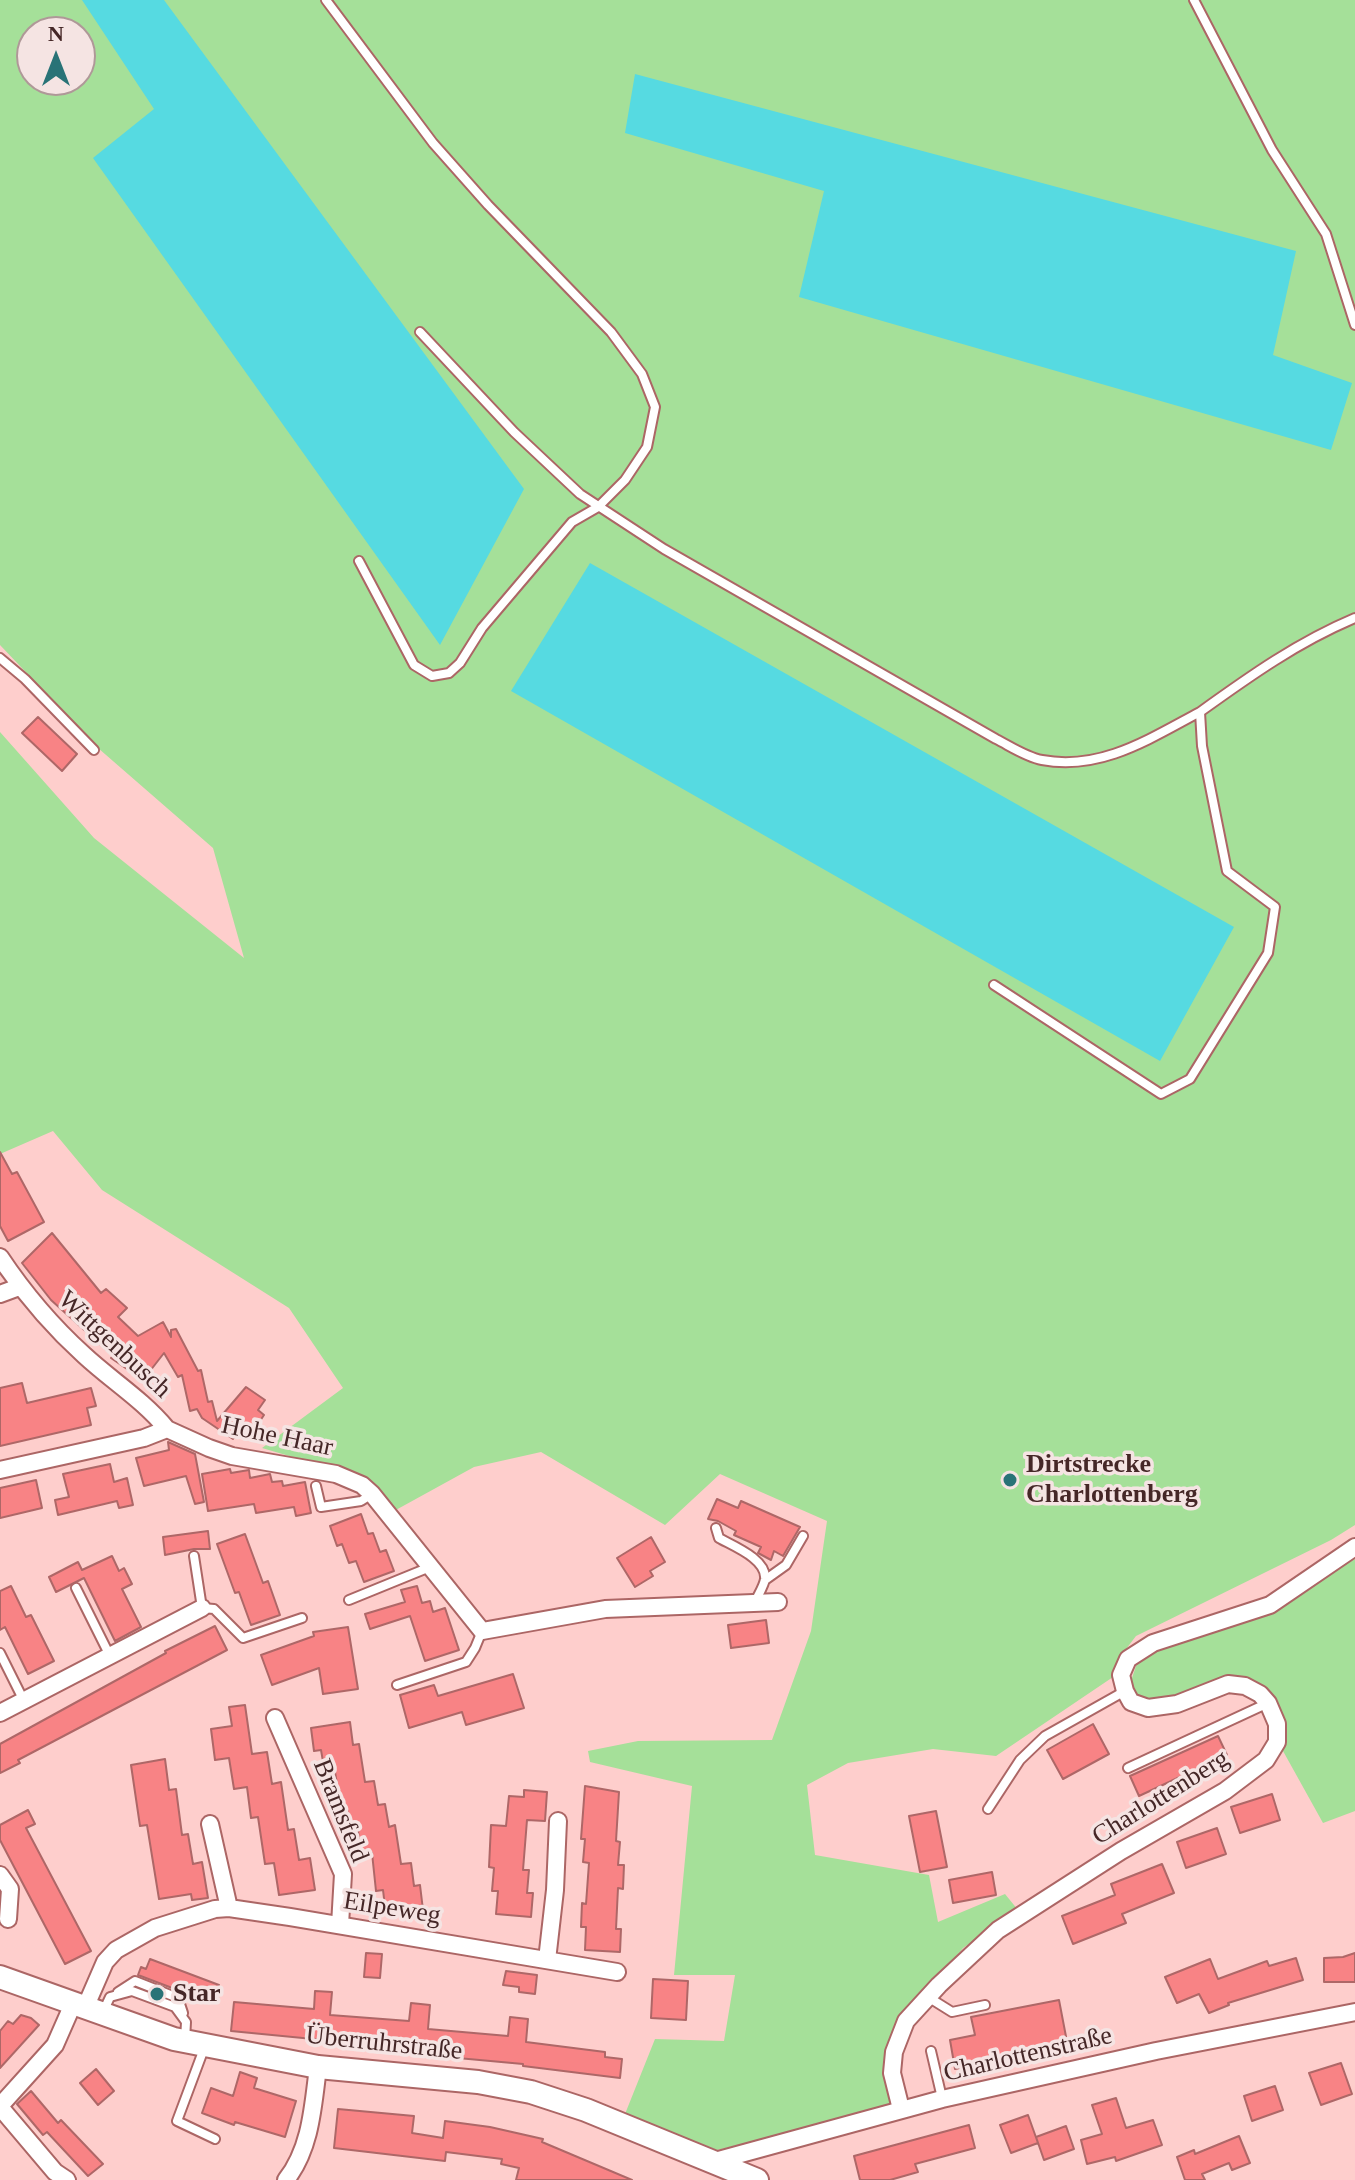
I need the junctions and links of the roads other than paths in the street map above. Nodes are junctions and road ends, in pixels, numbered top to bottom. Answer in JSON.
{"nodes":[{"id":1,"x":326,"y":0,"type":"edge"},
{"id":2,"x":1194,"y":0,"type":"edge"},
{"id":3,"x":1355,"y":325,"type":"edge"},
{"id":4,"x":420,"y":332,"type":"dead end"},
{"id":5,"x":598,"y":507,"type":"junction"},
{"id":6,"x":359,"y":561,"type":"dead end"},
{"id":7,"x":1355,"y":618,"type":"edge"},
{"id":8,"x":0,"y":658,"type":"edge"},
{"id":9,"x":1200,"y":712,"type":"junction"},
{"id":10,"x":94,"y":750,"type":"dead end"},
{"id":11,"x":994,"y":985,"type":"dead end"},
{"id":12,"x":0,"y":1257,"type":"edge"},
{"id":13,"x":19,"y":1287,"type":"junction"},
{"id":14,"x":0,"y":1294,"type":"edge"},
{"id":15,"x":167,"y":1429,"type":"junction"},
{"id":16,"x":0,"y":1470,"type":"edge"},
{"id":17,"x":316,"y":1486,"type":"dead end"},
{"id":18,"x":372,"y":1494,"type":"junction"},
{"id":19,"x":716,"y":1528,"type":"dead end"},
{"id":20,"x":803,"y":1536,"type":"dead end"},
{"id":21,"x":1355,"y":1547,"type":"edge"},
{"id":22,"x":194,"y":1556,"type":"dead end"},
{"id":23,"x":430,"y":1567,"type":"junction"},
{"id":24,"x":765,"y":1580,"type":"junction"},
{"id":25,"x":76,"y":1588,"type":"dead end"},
{"id":26,"x":349,"y":1600,"type":"dead end"},
{"id":27,"x":778,"y":1602,"type":"dead end"},
{"id":28,"x":754,"y":1603,"type":"junction"},
{"id":29,"x":202,"y":1608,"type":"junction"},
{"id":30,"x":302,"y":1618,"type":"dead end"},
{"id":31,"x":482,"y":1631,"type":"junction"},
{"id":32,"x":0,"y":1653,"type":"edge"},
{"id":33,"x":110,"y":1656,"type":"junction"},
{"id":34,"x":397,"y":1685,"type":"dead end"},
{"id":35,"x":1125,"y":1691,"type":"junction"},
{"id":36,"x":24,"y":1701,"type":"junction"},
{"id":37,"x":1268,"y":1703,"type":"junction"},
{"id":38,"x":0,"y":1713,"type":"edge"},
{"id":39,"x":275,"y":1718,"type":"dead end"},
{"id":40,"x":1128,"y":1768,"type":"dead end"},
{"id":41,"x":988,"y":1809,"type":"dead end"},
{"id":42,"x":558,"y":1821,"type":"dead end"},
{"id":43,"x":210,"y":1824,"type":"dead end"},
{"id":44,"x":0,"y":1875,"type":"edge"},
{"id":45,"x":229,"y":1908,"type":"junction"},
{"id":46,"x":8,"y":1919,"type":"dead end"},
{"id":47,"x":340,"y":1925,"type":"junction"},
{"id":48,"x":547,"y":1960,"type":"junction"},
{"id":49,"x":617,"y":1972,"type":"dead end"},
{"id":50,"x":0,"y":1977,"type":"edge"},
{"id":51,"x":927,"y":1997,"type":"junction"},
{"id":52,"x":985,"y":2005,"type":"dead end"},
{"id":53,"x":92,"y":2006,"type":"junction"},
{"id":54,"x":1355,"y":2012,"type":"edge"},
{"id":55,"x":192,"y":2036,"type":"junction"},
{"id":56,"x":931,"y":2051,"type":"dead end"},
{"id":57,"x":318,"y":2067,"type":"junction"},
{"id":58,"x":942,"y":2099,"type":"junction"},
{"id":59,"x":0,"y":2107,"type":"edge"},
{"id":60,"x":901,"y":2109,"type":"junction"},
{"id":61,"x":215,"y":2139,"type":"dead end"},
{"id":62,"x":715,"y":2161,"type":"junction"},
{"id":63,"x":67,"y":2180,"type":"edge"},
{"id":64,"x":286,"y":2180,"type":"edge"},
{"id":65,"x":757,"y":2180,"type":"edge"}],
"edges":[{"from":1,"to":5,"type":"lane"},
{"from":2,"to":3,"type":"lane"},
{"from":4,"to":5,"type":"lane"},
{"from":5,"to":6,"type":"lane"},
{"from":5,"to":9,"type":"lane"},
{"from":7,"to":9,"type":"lane"},
{"from":8,"to":10,"type":"lane"},
{"from":9,"to":11,"type":"lane"},
{"from":12,"to":13,"type":"street","name":"Wittgenbusch"},
{"from":13,"to":14,"type":"street"},
{"from":13,"to":15,"type":"street","name":"Wittgenbusch"},
{"from":15,"to":16,"type":"street"},
{"from":15,"to":18,"type":"street","name":"Hohe Haar"},
{"from":17,"to":18,"type":"lane"},
{"from":18,"to":23,"type":"street","name":"Hohe Haar"},
{"from":19,"to":24,"type":"lane"},
{"from":20,"to":24,"type":"lane"},
{"from":21,"to":35,"type":"street"},
{"from":22,"to":29,"type":"lane"},
{"from":23,"to":26,"type":"lane"},
{"from":23,"to":31,"type":"street","name":"Hohe Haar"},
{"from":24,"to":28,"type":"lane"},
{"from":25,"to":33,"type":"lane"},
{"from":27,"to":28,"type":"street"},
{"from":28,"to":31,"type":"street"},
{"from":29,"to":30,"type":"lane"},
{"from":29,"to":33,"type":"street"},
{"from":31,"to":34,"type":"lane"},
{"from":32,"to":36,"type":"lane"},
{"from":33,"to":36,"type":"street"},
{"from":35,"to":37,"type":"street"},
{"from":35,"to":41,"type":"lane"},
{"from":36,"to":38,"type":"street"},
{"from":37,"to":40,"type":"lane"},
{"from":37,"to":51,"type":"street","name":"Charlottenberg"},
{"from":39,"to":47,"type":"street","name":"Bramsfeld"},
{"from":42,"to":48,"type":"street"},
{"from":43,"to":45,"type":"street"},
{"from":44,"to":46,"type":"street"},
{"from":45,"to":47,"type":"street","name":"Eilpeweg"},
{"from":45,"to":53,"type":"street","name":"Eilpeweg"},
{"from":47,"to":48,"type":"street","name":"Eilpeweg"},
{"from":48,"to":49,"type":"street","name":"Eilpeweg"},
{"from":50,"to":53,"type":"main road","name":"Überruhrstraße"},
{"from":51,"to":52,"type":"lane"},
{"from":51,"to":60,"type":"street","name":"Charlottenberg"},
{"from":53,"to":55,"type":"main road","name":"Überruhrstraße"},
{"from":53,"to":55,"type":"lane"},
{"from":53,"to":59,"type":"street","name":"Eilpeweg"},
{"from":54,"to":58,"type":"street","name":"Charlottenstraße"},
{"from":55,"to":57,"type":"main road","name":"Überruhrstraße"},
{"from":55,"to":61,"type":"lane"},
{"from":56,"to":58,"type":"lane"},
{"from":57,"to":62,"type":"main road","name":"Überruhrstraße"},
{"from":57,"to":64,"type":"street"},
{"from":58,"to":60,"type":"street","name":"Charlottenstraße"},
{"from":59,"to":63,"type":"street"},
{"from":60,"to":62,"type":"street","name":"Charlottenstraße"},
{"from":62,"to":65,"type":"main road","name":"Überruhrstraße"}]}
